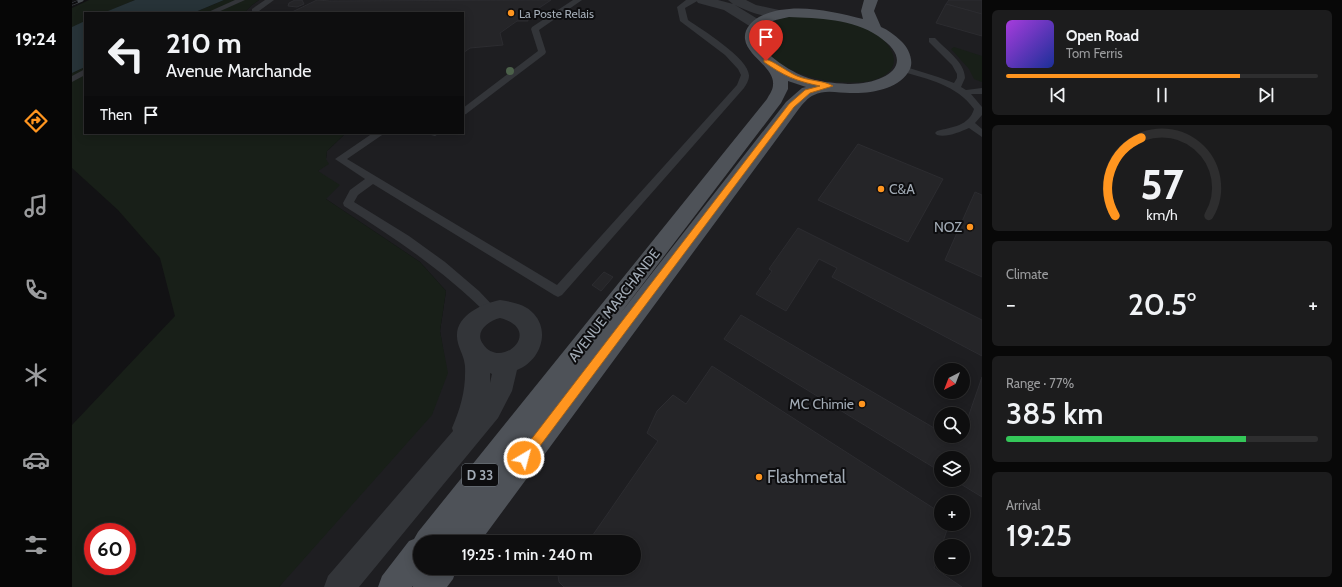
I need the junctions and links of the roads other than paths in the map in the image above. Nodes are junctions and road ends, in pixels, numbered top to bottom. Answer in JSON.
{"nodes":[{"id":1,"x":241,"y":0,"type":"edge"},
{"id":2,"x":270,"y":0,"type":"edge"},
{"id":3,"x":578,"y":0,"type":"edge"},
{"id":4,"x":696,"y":0,"type":"edge"},
{"id":5,"x":703,"y":0,"type":"edge"},
{"id":6,"x":735,"y":0,"type":"edge"},
{"id":7,"x":871,"y":0,"type":"edge"},
{"id":8,"x":846,"y":6,"type":"dead end"},
{"id":9,"x":826,"y":10,"type":"junction"},
{"id":10,"x":212,"y":12,"type":"edge"},
{"id":11,"x":256,"y":12,"type":"edge"},
{"id":12,"x":774,"y":13,"type":"junction"},
{"id":13,"x":756,"y":24,"type":"junction"},
{"id":14,"x":874,"y":27,"type":"junction"},
{"id":15,"x":932,"y":40,"type":"dead end"},
{"id":16,"x":770,"y":64,"type":"junction"},
{"id":17,"x":903,"y":69,"type":"junction"},
{"id":18,"x":84,"y":73,"type":"edge"},
{"id":19,"x":72,"y":79,"type":"edge"},
{"id":20,"x":829,"y":86,"type":"junction"},
{"id":21,"x":956,"y":87,"type":"junction"},
{"id":22,"x":982,"y":91,"type":"edge"},
{"id":23,"x":966,"y":93,"type":"junction"},
{"id":24,"x":978,"y":101,"type":"edge"},
{"id":25,"x":464,"y":111,"type":"edge"},
{"id":26,"x":970,"y":124,"type":"junction"},
{"id":27,"x":940,"y":133,"type":"dead end"},
{"id":28,"x":378,"y":134,"type":"edge"},
{"id":29,"x":982,"y":134,"type":"edge"},
{"id":30,"x":372,"y":179,"type":"junction"},
{"id":31,"x":490,"y":310,"type":"junction"},
{"id":32,"x":476,"y":354,"type":"junction"},
{"id":33,"x":507,"y":363,"type":"junction"},
{"id":34,"x":458,"y":444,"type":"junction"},
{"id":35,"x":433,"y":535,"type":"edge"},
{"id":36,"x":467,"y":535,"type":"edge"},
{"id":37,"x":413,"y":561,"type":"edge"},
{"id":38,"x":437,"y":575,"type":"edge"},
{"id":39,"x":339,"y":587,"type":"edge"},
{"id":40,"x":392,"y":587,"type":"edge"},
{"id":41,"x":428,"y":587,"type":"edge"}],
"edges":[{"from":1,"to":10,"type":"lane"},
{"from":2,"to":11,"type":"lane"},
{"from":3,"to":25,"type":"lane"},
{"from":4,"to":30,"type":"lane"},
{"from":5,"to":13,"type":"street"},
{"from":6,"to":12,"type":"street"},
{"from":7,"to":14,"type":"main road"},
{"from":8,"to":9,"type":"main road"},
{"from":9,"to":12,"type":"main road"},
{"from":9,"to":14,"type":"main road"},
{"from":12,"to":13,"type":"main road"},
{"from":13,"to":16,"type":"main road","name":"AVENUE MARCHANDE"},
{"from":14,"to":17,"type":"main road"},
{"from":15,"to":21,"type":"lane"},
{"from":16,"to":20,"type":"main road","name":"AVENUE MARCHANDE"},
{"from":16,"to":35,"type":"main road","name":"AVENUE MARCHANDE","number":"D 33"},
{"from":17,"to":20,"type":"main road","name":"AVENUE MARCHANDE"},
{"from":17,"to":21,"type":"lane"},
{"from":18,"to":19,"type":"lane"},
{"from":20,"to":36,"type":"main road","name":"AVENUE MARCHANDE","number":"D 33"},
{"from":21,"to":23,"type":"lane"},
{"from":22,"to":23,"type":"lane"},
{"from":23,"to":24,"type":"lane"},
{"from":24,"to":26,"type":"lane"},
{"from":26,"to":27,"type":"lane"},
{"from":26,"to":29,"type":"lane"},
{"from":28,"to":30,"type":"lane"},
{"from":30,"to":31,"type":"lane"},
{"from":31,"to":32,"type":"street"},
{"from":31,"to":33,"type":"street"},
{"from":32,"to":33,"type":"street"},
{"from":32,"to":34,"type":"street"},
{"from":33,"to":34,"type":"street"},
{"from":34,"to":39,"type":"street"},
{"from":37,"to":40,"type":"main road"},
{"from":38,"to":41,"type":"main road"}]}
